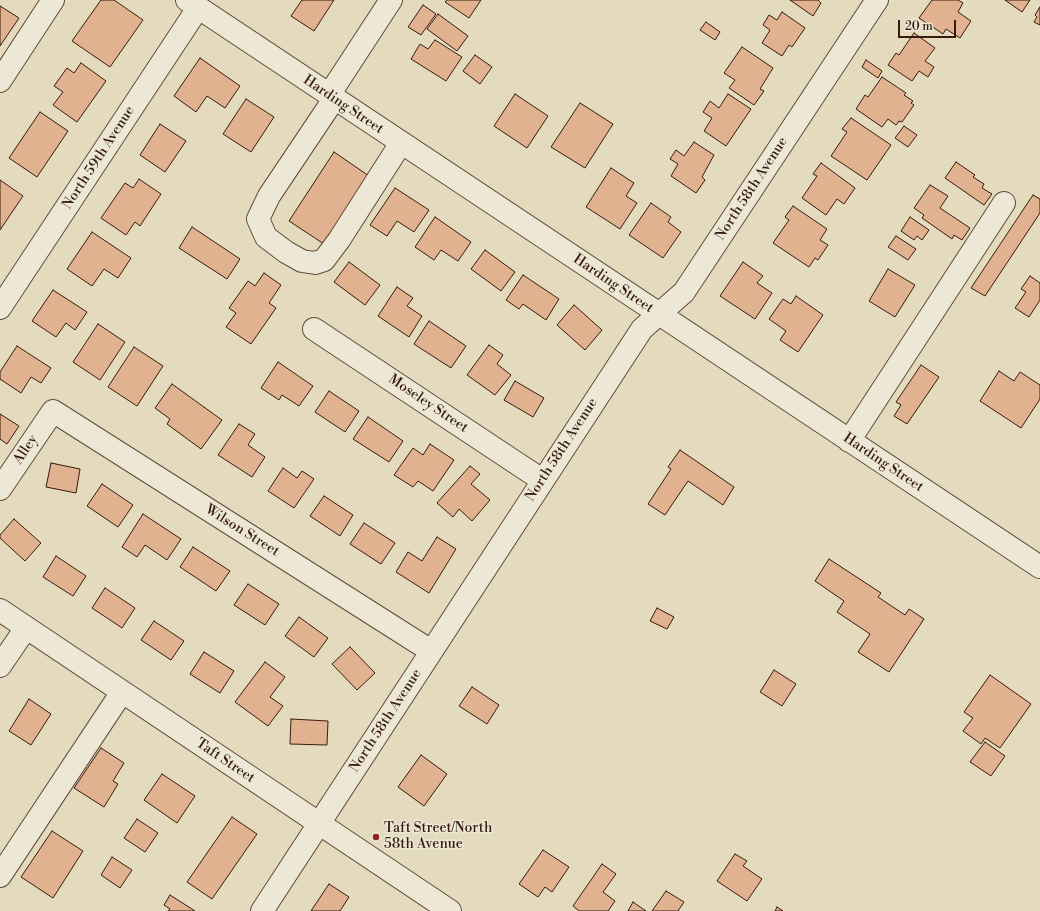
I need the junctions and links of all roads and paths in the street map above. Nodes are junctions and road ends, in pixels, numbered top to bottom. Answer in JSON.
{"nodes":[{"id":1,"x":53,"y":0,"type":"edge"},
{"id":2,"x":391,"y":0,"type":"edge"},
{"id":3,"x":877,"y":0,"type":"edge"},
{"id":4,"x":192,"y":4,"type":"edge"},
{"id":5,"x":0,"y":81,"type":"edge"},
{"id":6,"x":332,"y":97,"type":"junction"},
{"id":7,"x":400,"y":143,"type":"junction"},
{"id":8,"x":1004,"y":203,"type":"dead end"},
{"id":9,"x":0,"y":308,"type":"edge"},
{"id":10,"x":660,"y":315,"type":"junction"},
{"id":11,"x":314,"y":329,"type":"dead end"},
{"id":12,"x":53,"y":411,"type":"joint"},
{"id":13,"x":849,"y":441,"type":"junction"},
{"id":14,"x":542,"y":480,"type":"junction"},
{"id":15,"x":0,"y":489,"type":"edge"},
{"id":16,"x":1040,"y":568,"type":"edge"},
{"id":17,"x":0,"y":610,"type":"edge"},
{"id":18,"x":26,"y":628,"type":"junction"},
{"id":19,"x":431,"y":651,"type":"junction"},
{"id":20,"x":0,"y":666,"type":"edge"},
{"id":21,"x":122,"y":692,"type":"junction"},
{"id":22,"x":319,"y":824,"type":"junction"},
{"id":23,"x":0,"y":876,"type":"edge"},
{"id":24,"x":262,"y":911,"type":"edge"},
{"id":25,"x":450,"y":911,"type":"edge"}],
"edges":[{"from":1,"to":5,"type":"street"},
{"from":2,"to":6,"type":"street"},
{"from":3,"to":10,"type":"street","name":"North 58th Avenue"},
{"from":4,"to":6,"type":"street","name":"Harding Street"},
{"from":4,"to":9,"type":"street","name":"North 59th Avenue"},
{"from":6,"to":7,"type":"street","name":"Harding Street"},
{"from":6,"to":7,"type":"street"},
{"from":7,"to":10,"type":"street","name":"Harding Street"},
{"from":8,"to":13,"type":"street"},
{"from":10,"to":13,"type":"street","name":"Harding Street"},
{"from":10,"to":14,"type":"street","name":"North 58th Avenue"},
{"from":11,"to":14,"type":"street","name":"Moseley Street"},
{"from":12,"to":15,"type":"street","name":"Alley"},
{"from":12,"to":19,"type":"street","name":"Wilson Street"},
{"from":13,"to":16,"type":"street","name":"Harding Street"},
{"from":14,"to":19,"type":"street","name":"North 58th Avenue"},
{"from":17,"to":18,"type":"street","name":"Taft Street"},
{"from":18,"to":20,"type":"street"},
{"from":18,"to":21,"type":"street","name":"Taft Street"},
{"from":19,"to":22,"type":"street","name":"North 58th Avenue"},
{"from":21,"to":22,"type":"street","name":"Taft Street"},
{"from":21,"to":23,"type":"street"},
{"from":22,"to":24,"type":"street","name":"North 58th Avenue"},
{"from":22,"to":25,"type":"street","name":"Taft Street"}]}
